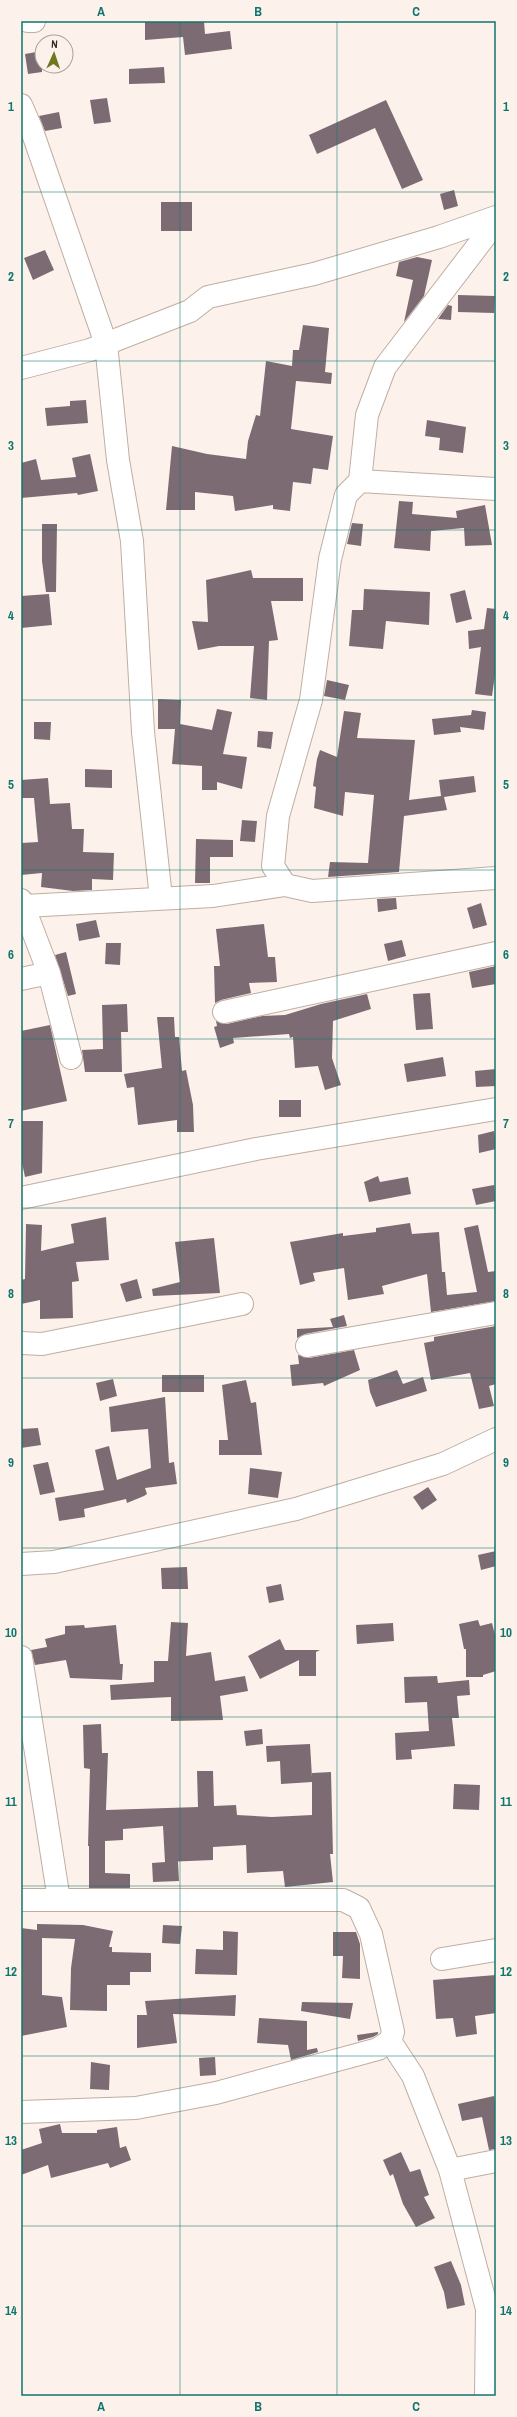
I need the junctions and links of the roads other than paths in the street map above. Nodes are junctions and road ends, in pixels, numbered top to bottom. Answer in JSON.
{"nodes":[{"id":1,"x":28,"y":21,"type":"edge"},
{"id":2,"x":34,"y":21,"type":"edge"},
{"id":3,"x":21,"y":105,"type":"edge"},
{"id":4,"x":496,"y":217,"type":"edge"},
{"id":5,"x":496,"y":222,"type":"edge"},
{"id":6,"x":106,"y":344,"type":"junction"},
{"id":7,"x":21,"y":368,"type":"edge"},
{"id":8,"x":360,"y":481,"type":"junction"},
{"id":9,"x":496,"y":489,"type":"edge"},
{"id":10,"x":496,"y":878,"type":"edge"},
{"id":11,"x":285,"y":885,"type":"junction"},
{"id":12,"x":161,"y":898,"type":"junction"},
{"id":13,"x":22,"y":903,"type":"edge"},
{"id":14,"x":496,"y":953,"type":"edge"},
{"id":15,"x":49,"y":973,"type":"junction"},
{"id":16,"x":21,"y":979,"type":"edge"},
{"id":17,"x":224,"y":1012,"type":"dead end"},
{"id":18,"x":70,"y":1058,"type":"dead end"},
{"id":19,"x":496,"y":1109,"type":"edge"},
{"id":20,"x":21,"y":1198,"type":"edge"},
{"id":21,"x":242,"y":1304,"type":"dead end"},
{"id":22,"x":496,"y":1313,"type":"edge"},
{"id":23,"x":21,"y":1343,"type":"edge"},
{"id":24,"x":307,"y":1346,"type":"dead end"},
{"id":25,"x":496,"y":1438,"type":"edge"},
{"id":26,"x":21,"y":1564,"type":"edge"},
{"id":27,"x":21,"y":1657,"type":"edge"},
{"id":28,"x":21,"y":1900,"type":"edge"},
{"id":29,"x":59,"y":1900,"type":"junction"},
{"id":30,"x":496,"y":1950,"type":"edge"},
{"id":31,"x":442,"y":1959,"type":"dead end"},
{"id":32,"x":390,"y":2041,"type":"junction"},
{"id":33,"x":21,"y":2112,"type":"edge"},
{"id":34,"x":496,"y":2161,"type":"edge"},
{"id":35,"x":450,"y":2170,"type":"junction"},
{"id":36,"x":486,"y":2396,"type":"edge"}],
"edges":[{"from":1,"to":2,"type":"street"},
{"from":3,"to":6,"type":"street"},
{"from":4,"to":6,"type":"street"},
{"from":5,"to":8,"type":"street"},
{"from":6,"to":7,"type":"street"},
{"from":6,"to":12,"type":"street"},
{"from":8,"to":9,"type":"street"},
{"from":8,"to":11,"type":"street"},
{"from":10,"to":11,"type":"street"},
{"from":11,"to":12,"type":"street"},
{"from":12,"to":13,"type":"street"},
{"from":13,"to":15,"type":"street"},
{"from":14,"to":17,"type":"street"},
{"from":15,"to":16,"type":"street"},
{"from":15,"to":18,"type":"street"},
{"from":19,"to":20,"type":"street"},
{"from":21,"to":23,"type":"street"},
{"from":22,"to":24,"type":"street"},
{"from":25,"to":26,"type":"street"},
{"from":27,"to":29,"type":"street"},
{"from":28,"to":29,"type":"street"},
{"from":29,"to":32,"type":"street"},
{"from":30,"to":31,"type":"street"},
{"from":32,"to":33,"type":"street"},
{"from":32,"to":35,"type":"street"},
{"from":34,"to":35,"type":"street"},
{"from":35,"to":36,"type":"street"}]}
